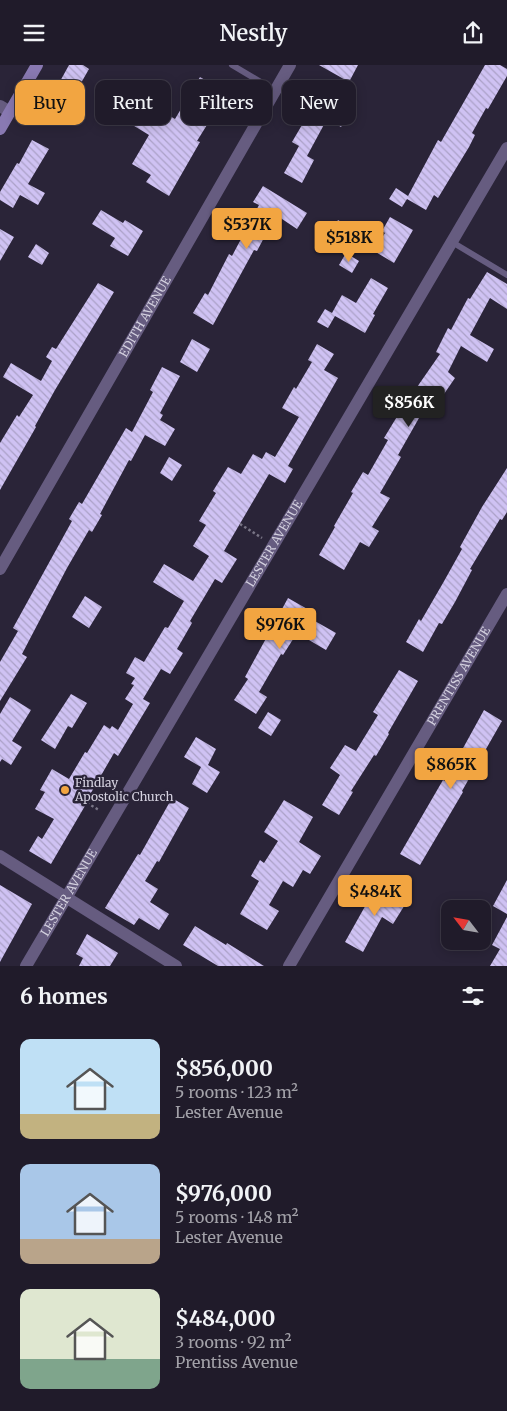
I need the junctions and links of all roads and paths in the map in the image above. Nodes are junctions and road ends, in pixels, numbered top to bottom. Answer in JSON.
{"nodes":[{"id":1,"x":37,"y":65,"type":"edge"},
{"id":2,"x":232,"y":65,"type":"edge"},
{"id":3,"x":290,"y":65,"type":"edge"},
{"id":4,"x":276,"y":91,"type":"junction"},
{"id":5,"x":5,"y":109,"type":"edge"},
{"id":6,"x":0,"y":129,"type":"edge"},
{"id":7,"x":507,"y":148,"type":"edge"},
{"id":8,"x":452,"y":241,"type":"junction"},
{"id":9,"x":507,"y":275,"type":"edge"},
{"id":10,"x":240,"y":524,"type":"dead end"},
{"id":11,"x":274,"y":545,"type":"junction"},
{"id":12,"x":0,"y":569,"type":"edge"},
{"id":13,"x":507,"y":593,"type":"edge"},
{"id":14,"x":88,"y":803,"type":"dead end"},
{"id":15,"x":99,"y":810,"type":"dead end"},
{"id":16,"x":0,"y":856,"type":"edge"},
{"id":17,"x":66,"y":897,"type":"junction"},
{"id":18,"x":26,"y":966,"type":"edge"},
{"id":19,"x":176,"y":966,"type":"edge"},
{"id":20,"x":289,"y":966,"type":"edge"}],
"edges":[{"from":1,"to":5,"type":"street"},
{"from":2,"to":4,"type":"lane"},
{"from":3,"to":4,"type":"street","name":"EDITH AVENUE"},
{"from":4,"to":12,"type":"street","name":"EDITH AVENUE"},
{"from":5,"to":6,"type":"street"},
{"from":7,"to":8,"type":"street","name":"LESTER AVENUE"},
{"from":8,"to":9,"type":"lane"},
{"from":8,"to":11,"type":"street","name":"LESTER AVENUE"},
{"from":10,"to":11,"type":"path"},
{"from":11,"to":17,"type":"street","name":"LESTER AVENUE"},
{"from":13,"to":20,"type":"street","name":"PRENTISS AVENUE"},
{"from":14,"to":15,"type":"path"},
{"from":16,"to":17,"type":"street"},
{"from":17,"to":18,"type":"street","name":"LESTER AVENUE"},
{"from":17,"to":19,"type":"street"}]}
